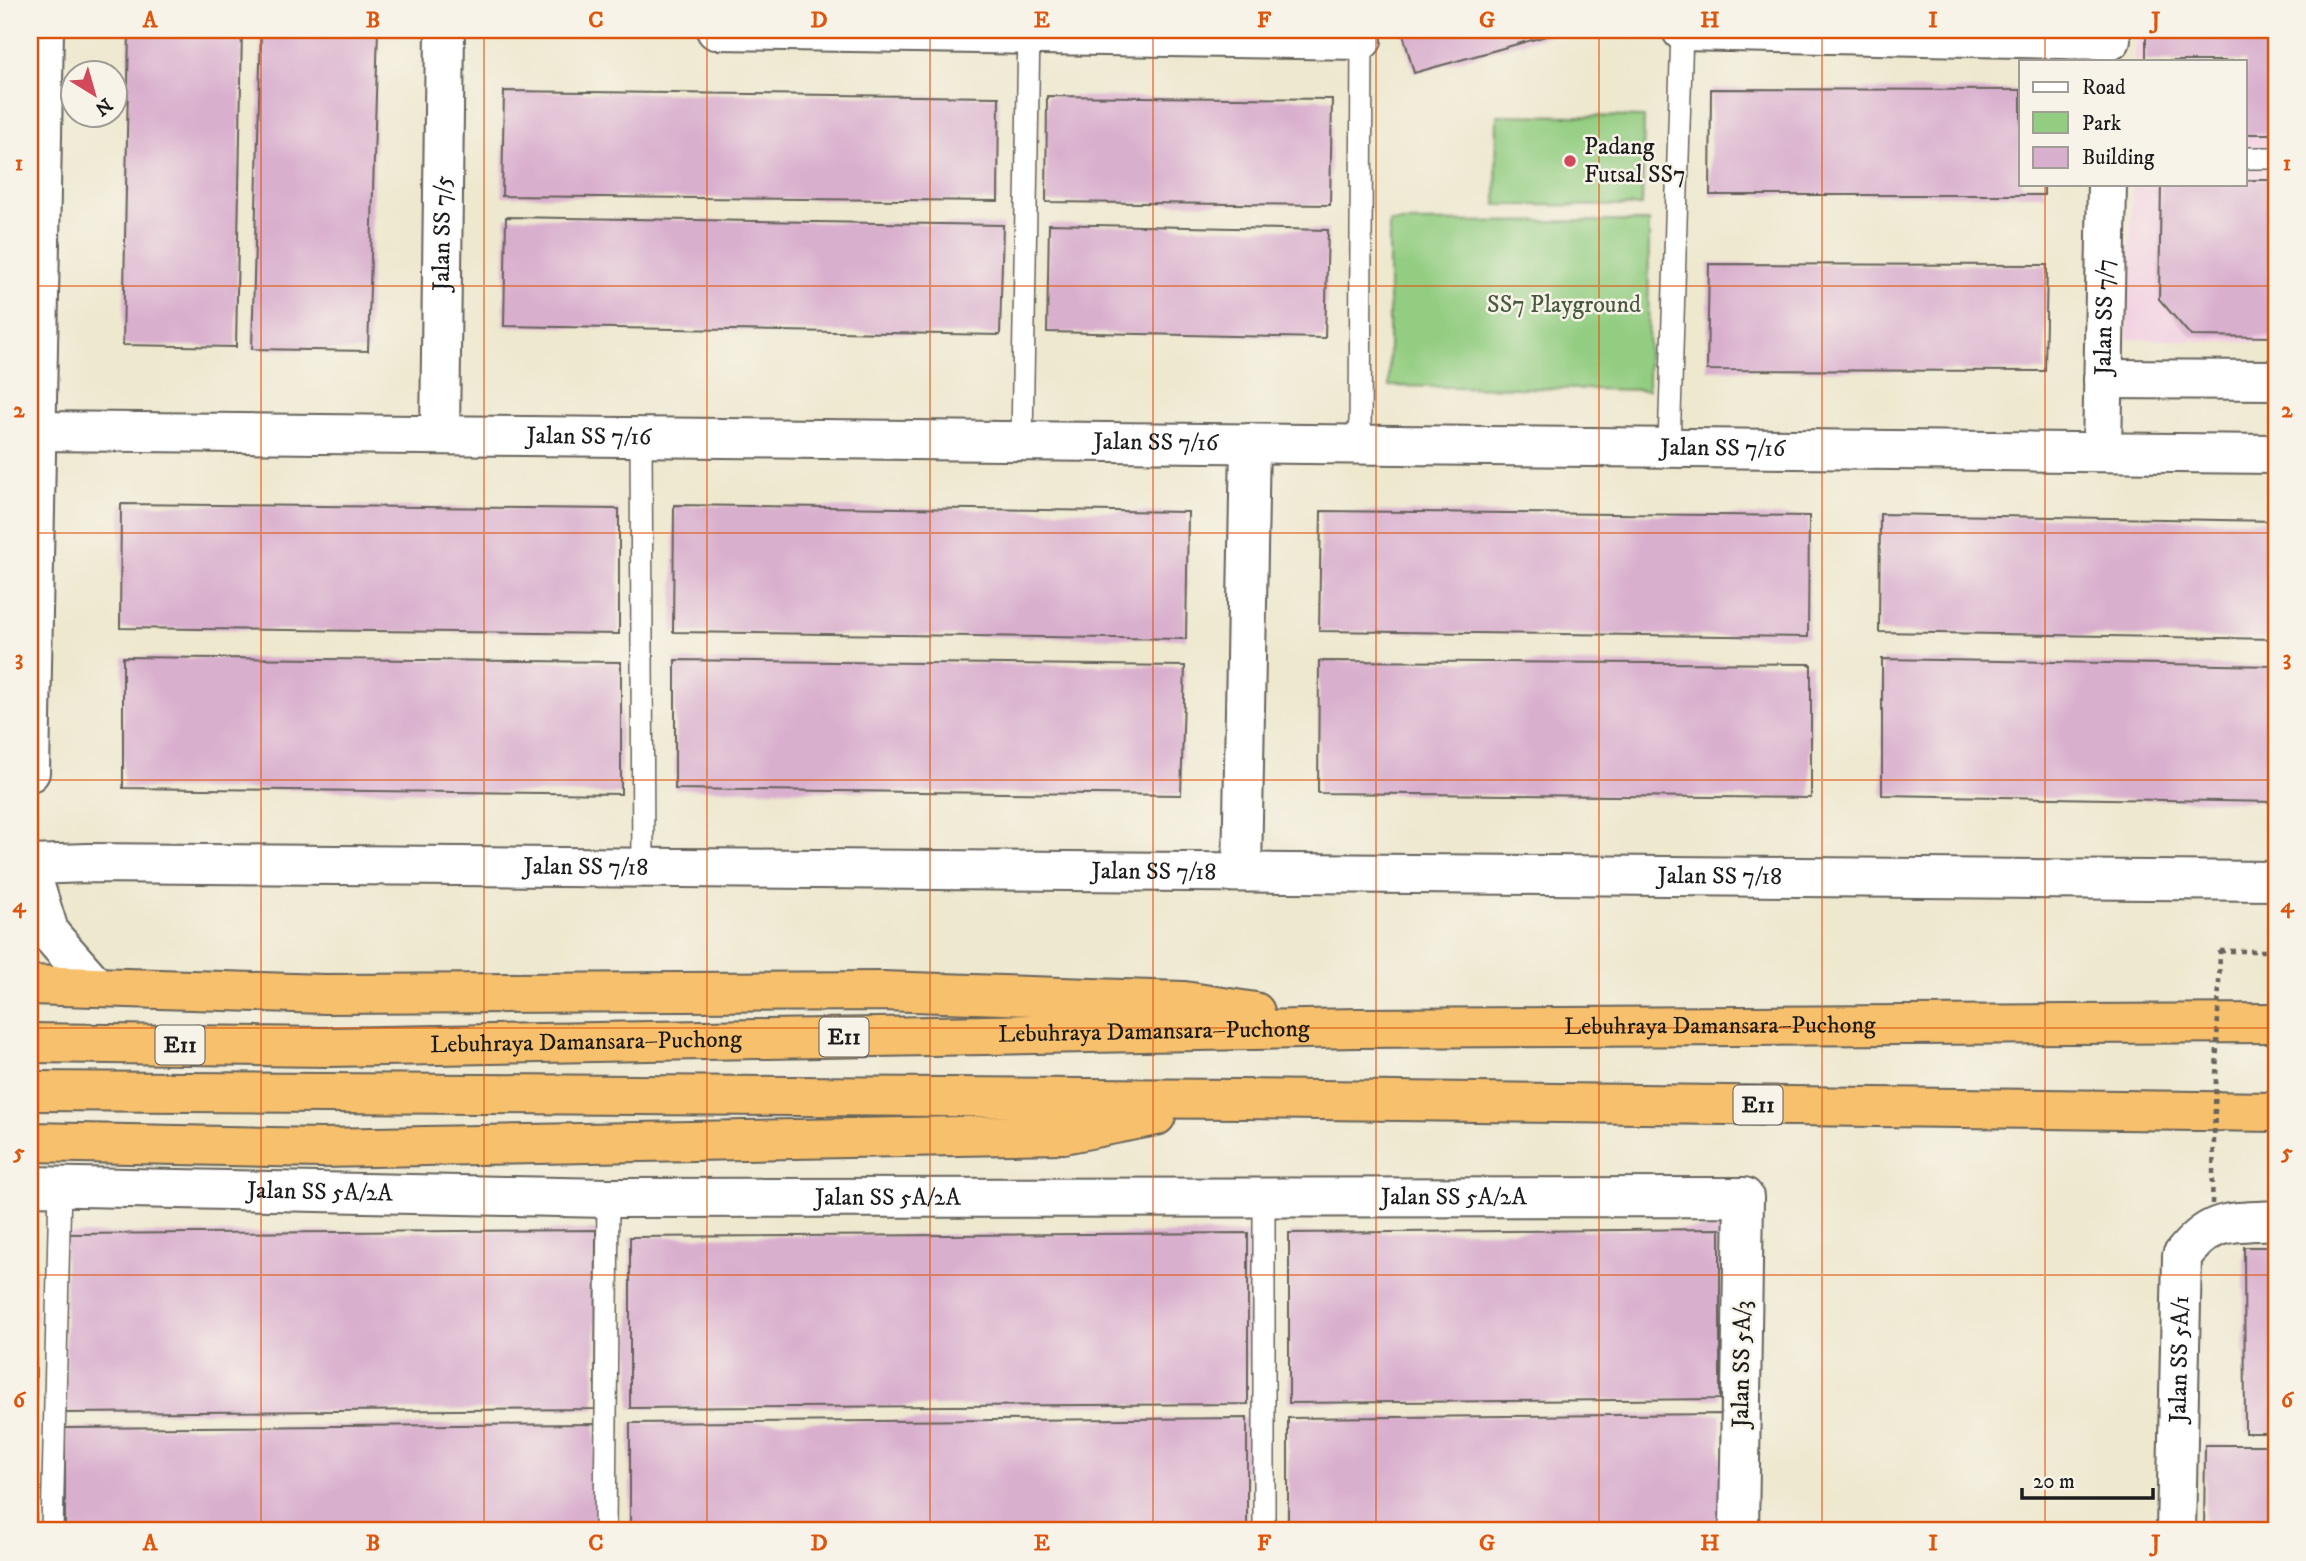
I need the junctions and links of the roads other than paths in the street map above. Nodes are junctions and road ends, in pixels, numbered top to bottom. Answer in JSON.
{"nodes":[{"id":1,"x":44,"y":30,"type":"edge"},
{"id":2,"x":445,"y":30,"type":"edge"},
{"id":3,"x":716,"y":30,"type":"edge"},
{"id":4,"x":1682,"y":31,"type":"edge"},
{"id":5,"x":1029,"y":32,"type":"edge"},
{"id":6,"x":1362,"y":35,"type":"edge"},
{"id":7,"x":2111,"y":44,"type":"edge"},
{"id":8,"x":2246,"y":158,"type":"edge"},
{"id":9,"x":2276,"y":158,"type":"edge"},
{"id":10,"x":2107,"y":186,"type":"edge"},
{"id":11,"x":2103,"y":379,"type":"junction"},
{"id":12,"x":2276,"y":380,"type":"edge"},
{"id":13,"x":36,"y":431,"type":"junction"},
{"id":14,"x":440,"y":434,"type":"junction"},
{"id":15,"x":641,"y":435,"type":"junction"},
{"id":16,"x":1022,"y":440,"type":"junction"},
{"id":17,"x":1250,"y":443,"type":"junction"},
{"id":18,"x":1360,"y":444,"type":"junction"},
{"id":19,"x":1669,"y":447,"type":"junction"},
{"id":20,"x":2102,"y":452,"type":"junction"},
{"id":21,"x":2276,"y":454,"type":"edge"},
{"id":22,"x":30,"y":772,"type":"edge"},
{"id":23,"x":30,"y":865,"type":"edge"},
{"id":24,"x":643,"y":867,"type":"junction"},
{"id":25,"x":30,"y":870,"type":"edge"},
{"id":26,"x":1241,"y":872,"type":"junction"},
{"id":27,"x":2276,"y":881,"type":"edge"},
{"id":28,"x":30,"y":985,"type":"edge"},
{"id":29,"x":95,"y":985,"type":"junction"},
{"id":30,"x":2276,"y":1023,"type":"edge"},
{"id":31,"x":1359,"y":1027,"type":"junction"},
{"id":32,"x":30,"y":1043,"type":"edge"},
{"id":33,"x":30,"y":1091,"type":"edge"},
{"id":34,"x":1241,"y":1100,"type":"junction"},
{"id":35,"x":2276,"y":1112,"type":"edge"},
{"id":36,"x":30,"y":1142,"type":"edge"},
{"id":37,"x":45,"y":1186,"type":"edge"},
{"id":38,"x":1264,"y":1196,"type":"junction"},
{"id":39,"x":1744,"y":1197,"type":"joint"},
{"id":40,"x":608,"y":1198,"type":"junction"},
{"id":41,"x":2276,"y":1220,"type":"edge"},
{"id":42,"x":52,"y":1531,"type":"edge"},
{"id":43,"x":605,"y":1531,"type":"edge"},
{"id":44,"x":1264,"y":1531,"type":"edge"},
{"id":45,"x":1739,"y":1531,"type":"edge"},
{"id":46,"x":2176,"y":1531,"type":"edge"}],
"edges":[{"from":1,"to":13,"type":"street"},
{"from":2,"to":14,"type":"street","name":"Jalan SS 7/5"},
{"from":3,"to":5,"type":"street"},
{"from":4,"to":7,"type":"street"},
{"from":4,"to":19,"type":"lane"},
{"from":5,"to":6,"type":"street"},
{"from":5,"to":16,"type":"lane"},
{"from":6,"to":18,"type":"lane"},
{"from":8,"to":9,"type":"lane"},
{"from":10,"to":11,"type":"street","name":"Jalan SS 7/7"},
{"from":11,"to":12,"type":"street"},
{"from":11,"to":20,"type":"street","name":"Jalan SS 7/7"},
{"from":13,"to":14,"type":"street","name":"Jalan SS 7/16"},
{"from":13,"to":22,"type":"street"},
{"from":14,"to":15,"type":"street","name":"Jalan SS 7/16"},
{"from":15,"to":16,"type":"street","name":"Jalan SS 7/16"},
{"from":15,"to":24,"type":"lane"},
{"from":16,"to":17,"type":"street","name":"Jalan SS 7/16"},
{"from":17,"to":18,"type":"street","name":"Jalan SS 7/16"},
{"from":17,"to":26,"type":"street"},
{"from":18,"to":19,"type":"street","name":"Jalan SS 7/16"},
{"from":19,"to":20,"type":"street","name":"Jalan SS 7/16"},
{"from":20,"to":21,"type":"street","name":"Jalan SS 7/16"},
{"from":23,"to":24,"type":"street","name":"Jalan SS 7/18"},
{"from":24,"to":26,"type":"street","name":"Jalan SS 7/18"},
{"from":25,"to":29,"type":"street"},
{"from":26,"to":27,"type":"street","name":"Jalan SS 7/18"},
{"from":28,"to":29,"type":"highway"},
{"from":29,"to":31,"type":"highway"},
{"from":30,"to":31,"type":"highway","name":"Lebuhraya Damansara–Puchong","number":"E11"},
{"from":31,"to":32,"type":"highway","name":"Lebuhraya Damansara–Puchong","number":"E11"},
{"from":33,"to":34,"type":"highway","name":"Lebuhraya Damansara–Puchong","number":"E11"},
{"from":34,"to":35,"type":"highway","name":"Lebuhraya Damansara–Puchong","number":"E11"},
{"from":34,"to":36,"type":"highway"},
{"from":37,"to":40,"type":"street","name":"Jalan SS 5A/2A"},
{"from":37,"to":42,"type":"lane"},
{"from":38,"to":39,"type":"street","name":"Jalan SS 5A/2A"},
{"from":38,"to":40,"type":"street","name":"Jalan SS 5A/2A"},
{"from":38,"to":44,"type":"lane"},
{"from":39,"to":45,"type":"street","name":"Jalan SS 5A/3"},
{"from":40,"to":43,"type":"lane"},
{"from":41,"to":46,"type":"street","name":"Jalan SS 5A/1"}]}
